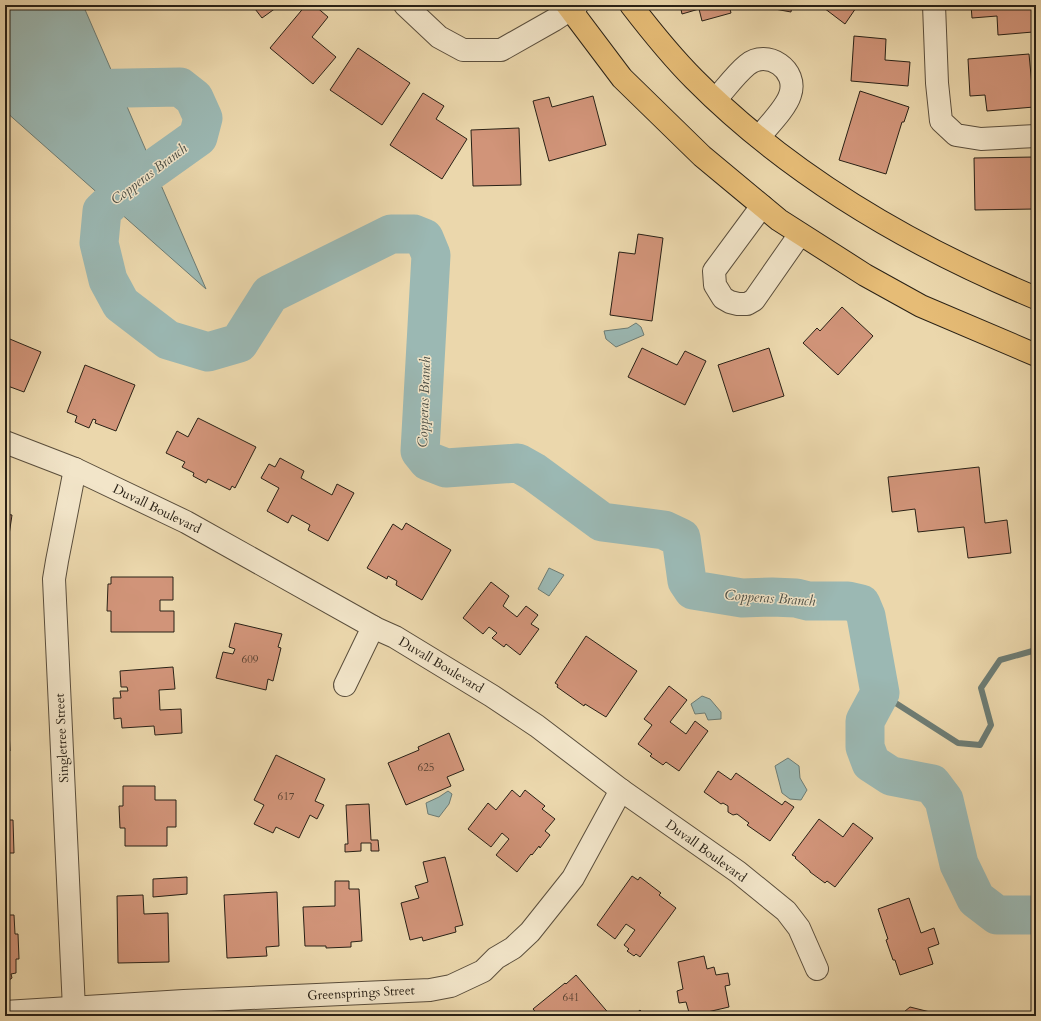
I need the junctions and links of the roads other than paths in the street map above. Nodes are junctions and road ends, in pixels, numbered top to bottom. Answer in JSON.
{"nodes":[{"id":1,"x":405,"y":5,"type":"edge"},
{"id":2,"x":631,"y":5,"type":"edge"},
{"id":3,"x":934,"y":5,"type":"edge"},
{"id":4,"x":571,"y":7,"type":"edge"},
{"id":5,"x":716,"y":99,"type":"junction"},
{"id":6,"x":1036,"y":136,"type":"edge"},
{"id":7,"x":759,"y":137,"type":"junction"},
{"id":8,"x":762,"y":206,"type":"junction"},
{"id":9,"x":800,"y":234,"type":"junction"},
{"id":10,"x":1036,"y":298,"type":"edge"},
{"id":11,"x":1036,"y":355,"type":"edge"},
{"id":12,"x":5,"y":442,"type":"edge"},
{"id":13,"x":75,"y":469,"type":"junction"},
{"id":14,"x":373,"y":627,"type":"junction"},
{"id":15,"x":344,"y":685,"type":"dead end"},
{"id":16,"x":621,"y":790,"type":"junction"},
{"id":17,"x":817,"y":969,"type":"dead end"},
{"id":18,"x":74,"y":1009,"type":"junction"},
{"id":19,"x":5,"y":1012,"type":"edge"}],
"edges":[{"from":1,"to":4,"type":"street"},
{"from":2,"to":5,"type":"main road"},
{"from":3,"to":6,"type":"street"},
{"from":4,"to":8,"type":"main road"},
{"from":5,"to":7,"type":"main road"},
{"from":5,"to":7,"type":"street"},
{"from":7,"to":10,"type":"main road"},
{"from":8,"to":9,"type":"main road"},
{"from":8,"to":9,"type":"street"},
{"from":9,"to":11,"type":"main road"},
{"from":12,"to":13,"type":"street","name":"Duvall Boulevard"},
{"from":13,"to":14,"type":"street","name":"Duvall Boulevard"},
{"from":13,"to":18,"type":"street","name":"Singletree Street"},
{"from":14,"to":15,"type":"street"},
{"from":14,"to":16,"type":"street","name":"Duvall Boulevard"},
{"from":16,"to":17,"type":"street","name":"Duvall Boulevard"},
{"from":16,"to":18,"type":"street","name":"Greensprings Street"},
{"from":18,"to":19,"type":"street","name":"Greensprings Street"}]}
